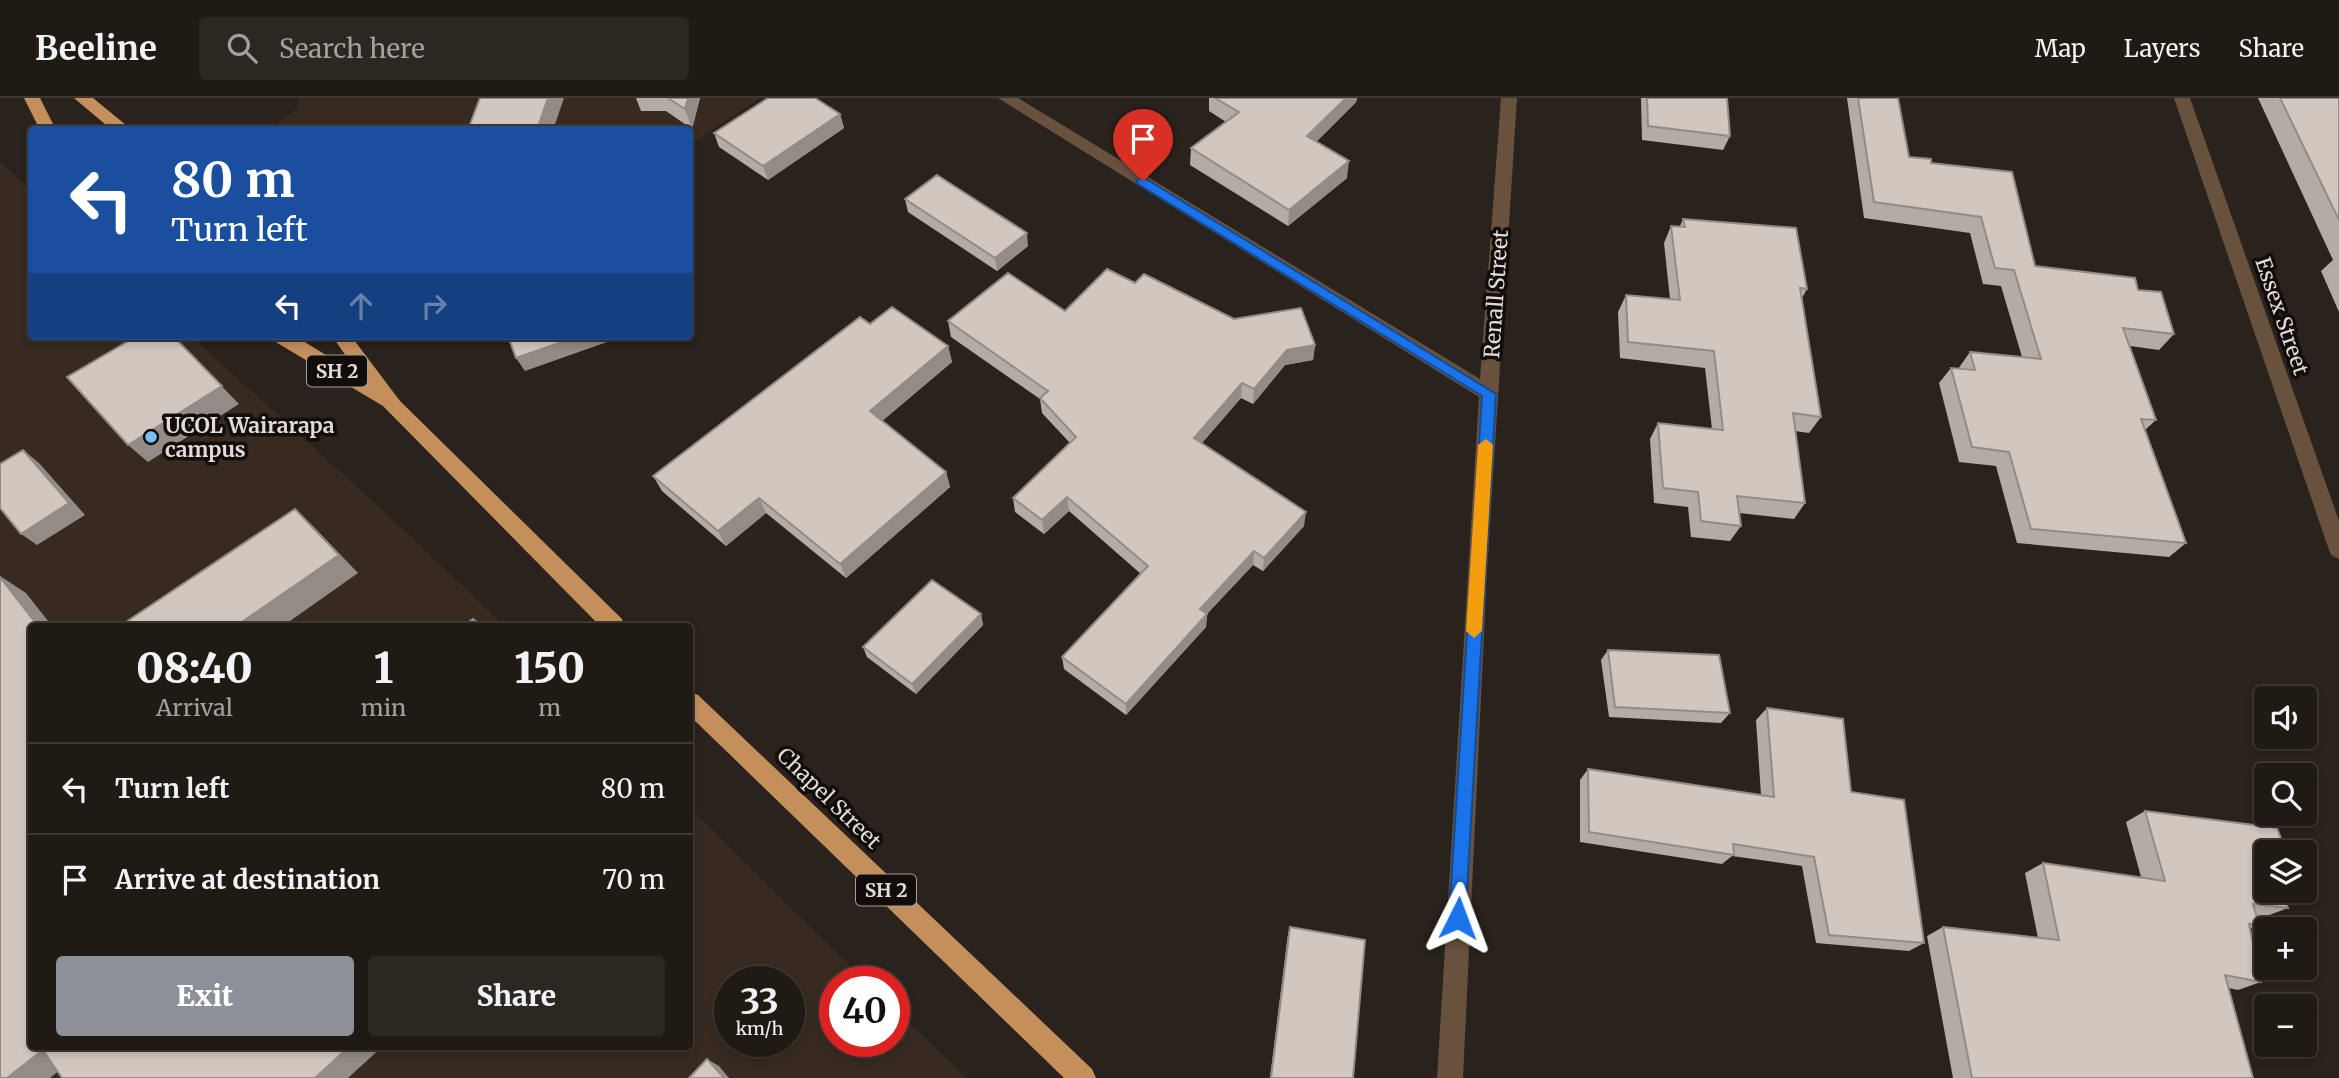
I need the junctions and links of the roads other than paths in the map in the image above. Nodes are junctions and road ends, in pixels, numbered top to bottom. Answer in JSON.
{"nodes":[{"id":1,"x":32,"y":98,"type":"edge"},
{"id":2,"x":82,"y":98,"type":"edge"},
{"id":3,"x":1006,"y":98,"type":"edge"},
{"id":4,"x":1509,"y":98,"type":"edge"},
{"id":5,"x":2182,"y":98,"type":"edge"},
{"id":6,"x":46,"y":126,"type":"edge"},
{"id":7,"x":119,"y":126,"type":"edge"},
{"id":8,"x":287,"y":340,"type":"edge"},
{"id":9,"x":344,"y":340,"type":"edge"},
{"id":10,"x":1489,"y":394,"type":"junction"},
{"id":11,"x":393,"y":406,"type":"junction"},
{"id":12,"x":2339,"y":550,"type":"edge"},
{"id":13,"x":611,"y":623,"type":"edge"},
{"id":14,"x":693,"y":705,"type":"edge"},
{"id":15,"x":1083,"y":1078,"type":"edge"},
{"id":16,"x":1450,"y":1078,"type":"edge"}],
"edges":[{"from":1,"to":6,"type":"highway"},
{"from":2,"to":7,"type":"highway"},
{"from":3,"to":10,"type":"street"},
{"from":4,"to":10,"type":"street","name":"Renall Street"},
{"from":5,"to":12,"type":"street","name":"Essex Street"},
{"from":8,"to":11,"type":"highway","number":"SH 2"},
{"from":9,"to":11,"type":"highway","number":"SH 2"},
{"from":10,"to":16,"type":"street","name":"Renall Street"},
{"from":11,"to":13,"type":"highway","number":"SH 2"},
{"from":14,"to":15,"type":"highway","name":"Chapel Street","number":"SH 2"}]}
